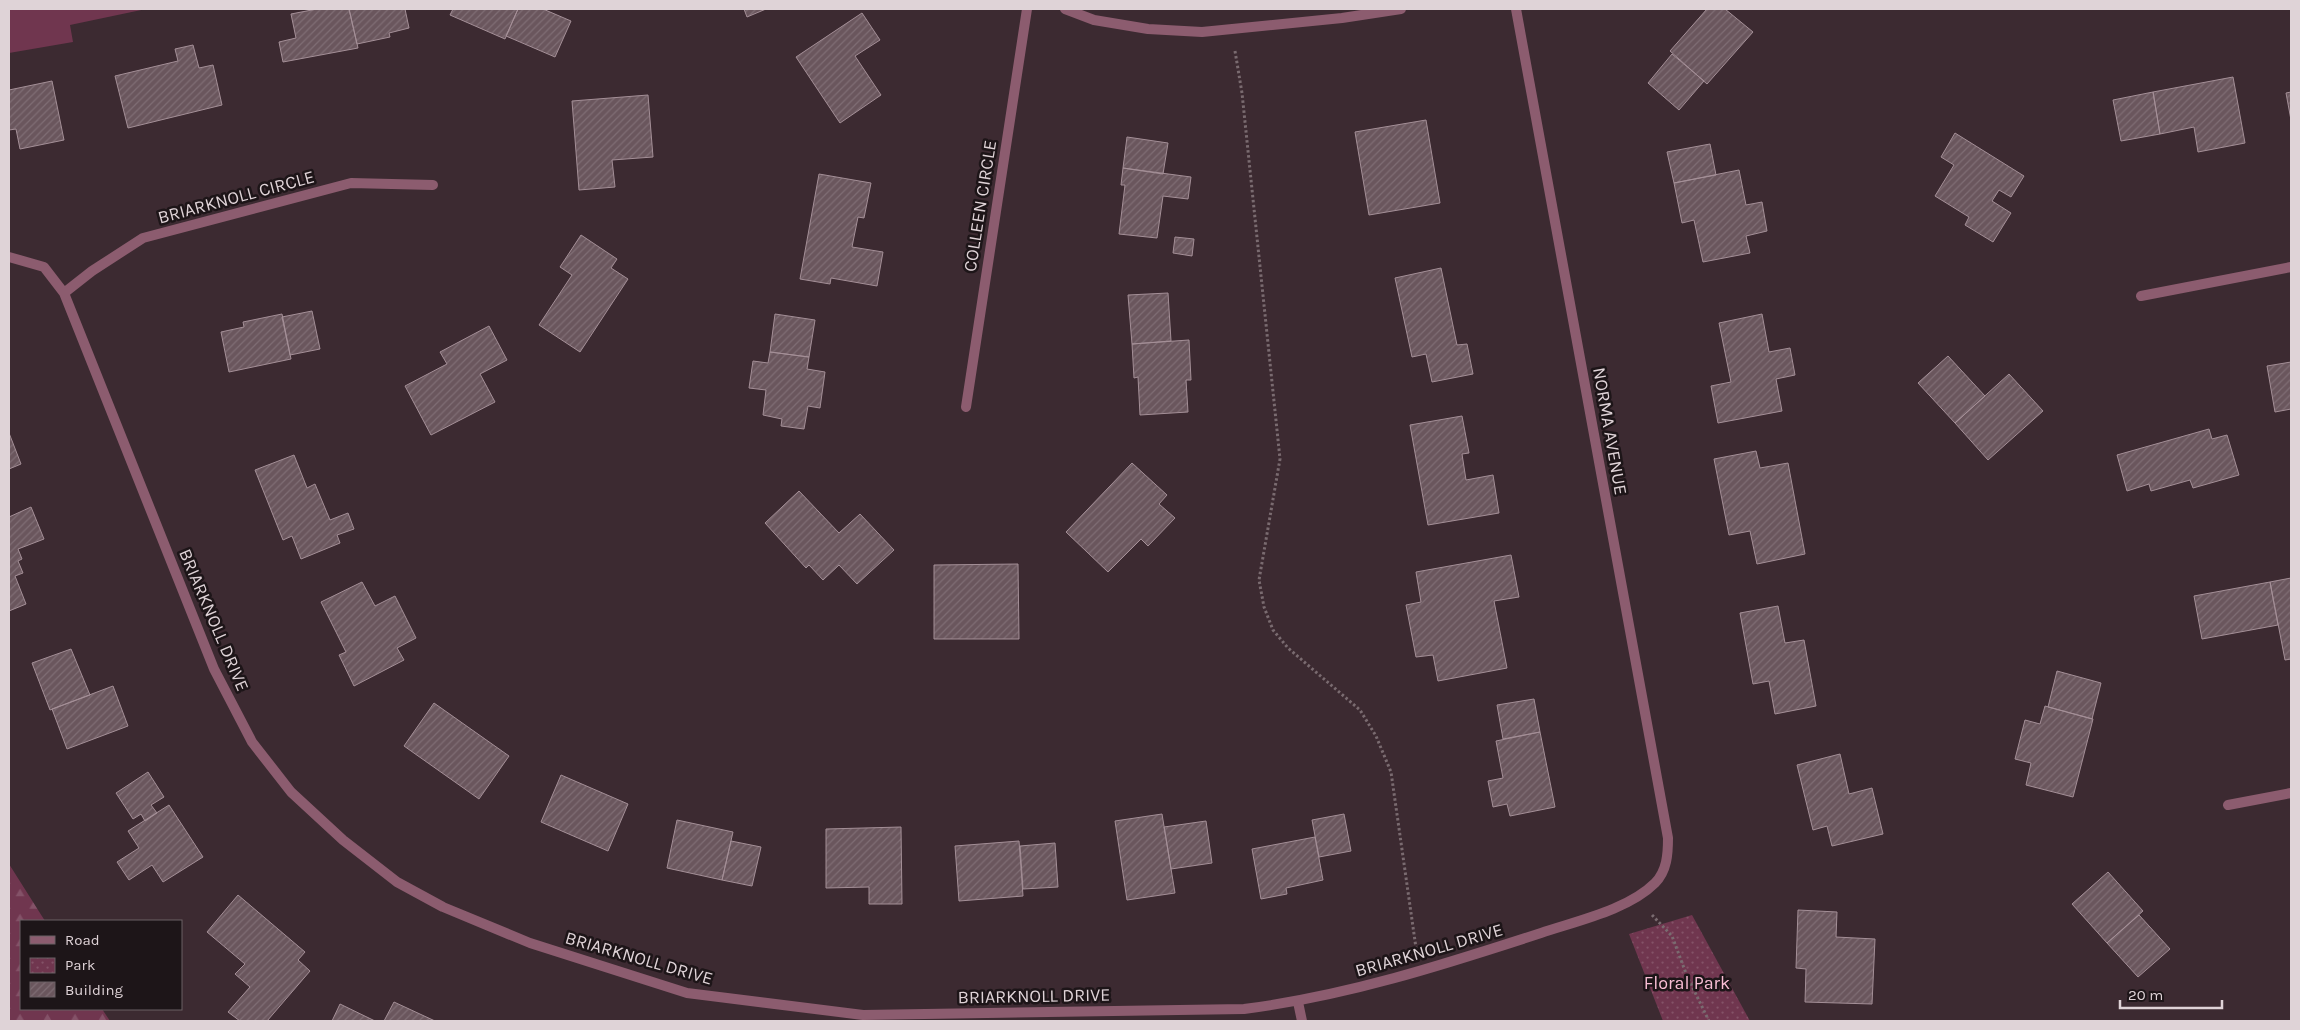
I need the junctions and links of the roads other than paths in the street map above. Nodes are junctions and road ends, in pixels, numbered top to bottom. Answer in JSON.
{"nodes":[{"id":1,"x":1027,"y":9,"type":"edge"},
{"id":2,"x":1065,"y":9,"type":"edge"},
{"id":3,"x":1401,"y":9,"type":"edge"},
{"id":4,"x":1516,"y":9,"type":"edge"},
{"id":5,"x":433,"y":185,"type":"dead end"},
{"id":6,"x":9,"y":256,"type":"edge"},
{"id":7,"x":2291,"y":267,"type":"edge"},
{"id":8,"x":64,"y":292,"type":"junction"},
{"id":9,"x":2141,"y":296,"type":"dead end"},
{"id":10,"x":966,"y":407,"type":"dead end"},
{"id":11,"x":2291,"y":792,"type":"edge"},
{"id":12,"x":2228,"y":805,"type":"dead end"},
{"id":13,"x":1668,"y":859,"type":"joint"},
{"id":14,"x":1298,"y":1002,"type":"junction"},
{"id":15,"x":1302,"y":1021,"type":"edge"}],
"edges":[{"from":1,"to":10,"type":"street","name":"COLLEEN CIRCLE"},
{"from":2,"to":3,"type":"street"},
{"from":4,"to":13,"type":"street","name":"NORMA AVENUE"},
{"from":5,"to":8,"type":"street","name":"BRIARKNOLL CIRCLE"},
{"from":6,"to":8,"type":"street","name":"BRIARKNOLL DRIVE"},
{"from":7,"to":9,"type":"street"},
{"from":8,"to":14,"type":"street","name":"BRIARKNOLL DRIVE"},
{"from":11,"to":12,"type":"street"},
{"from":13,"to":14,"type":"street","name":"BRIARKNOLL DRIVE"},
{"from":14,"to":15,"type":"street"}]}
